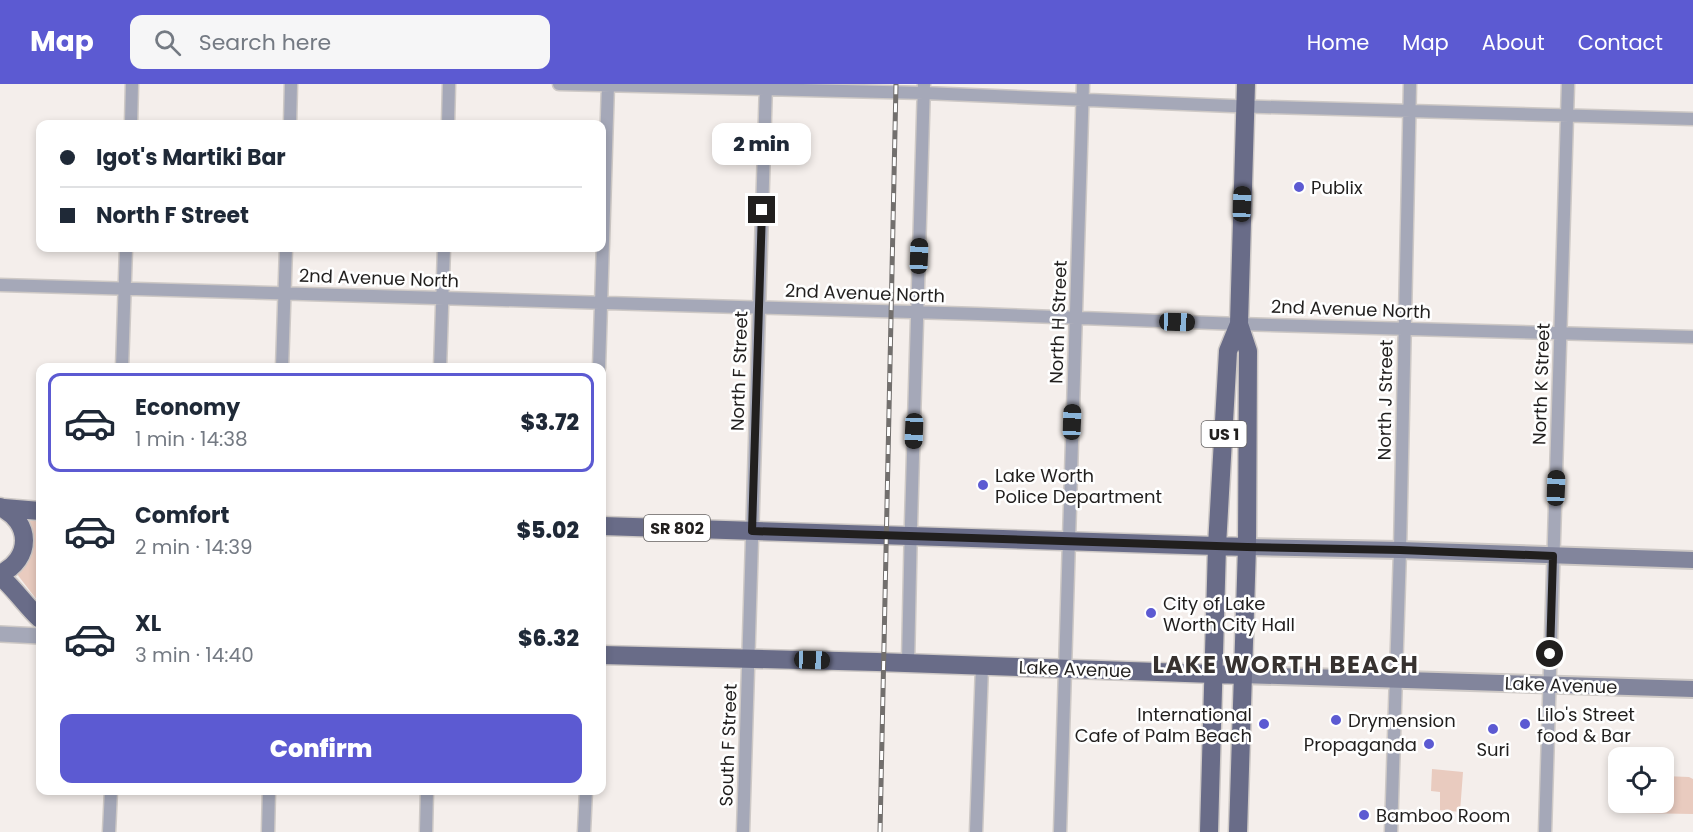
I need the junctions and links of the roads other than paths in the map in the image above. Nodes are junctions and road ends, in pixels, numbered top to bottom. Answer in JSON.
{"nodes":[{"id":1,"x":132,"y":84,"type":"edge"},
{"id":2,"x":291,"y":84,"type":"edge"},
{"id":3,"x":449,"y":84,"type":"edge"},
{"id":4,"x":559,"y":84,"type":"edge"},
{"id":5,"x":1083,"y":84,"type":"edge"},
{"id":6,"x":1246,"y":84,"type":"edge"},
{"id":7,"x":1410,"y":84,"type":"edge"},
{"id":8,"x":1568,"y":84,"type":"edge"},
{"id":9,"x":608,"y":85,"type":"edge"},
{"id":10,"x":766,"y":87,"type":"edge"},
{"id":11,"x":924,"y":89,"type":"edge"},
{"id":12,"x":1082,"y":99,"type":"junction"},
{"id":13,"x":1245,"y":106,"type":"junction"},
{"id":14,"x":1409,"y":110,"type":"junction"},
{"id":15,"x":1567,"y":115,"type":"junction"},
{"id":16,"x":1693,"y":119,"type":"edge"},
{"id":17,"x":130,"y":120,"type":"edge"},
{"id":18,"x":290,"y":120,"type":"edge"},
{"id":19,"x":448,"y":120,"type":"edge"},
{"id":20,"x":606,"y":147,"type":"edge"},
{"id":21,"x":126,"y":252,"type":"edge"},
{"id":22,"x":286,"y":252,"type":"edge"},
{"id":23,"x":444,"y":252,"type":"edge"},
{"id":24,"x":603,"y":252,"type":"edge"},
{"id":25,"x":0,"y":285,"type":"edge"},
{"id":26,"x":125,"y":288,"type":"junction"},
{"id":27,"x":284,"y":293,"type":"junction"},
{"id":28,"x":443,"y":298,"type":"junction"},
{"id":29,"x":601,"y":303,"type":"junction"},
{"id":30,"x":759,"y":308,"type":"junction"},
{"id":31,"x":918,"y":312,"type":"junction"},
{"id":32,"x":1076,"y":318,"type":"junction"},
{"id":33,"x":1239,"y":324,"type":"junction"},
{"id":34,"x":1405,"y":328,"type":"junction"},
{"id":35,"x":1560,"y":333,"type":"junction"},
{"id":36,"x":1693,"y":337,"type":"edge"},
{"id":37,"x":122,"y":363,"type":"edge"},
{"id":38,"x":282,"y":363,"type":"edge"},
{"id":39,"x":440,"y":363,"type":"edge"},
{"id":40,"x":599,"y":363,"type":"edge"},
{"id":41,"x":1,"y":508,"type":"edge"},
{"id":42,"x":36,"y":511,"type":"edge"},
{"id":43,"x":606,"y":526,"type":"edge"},
{"id":44,"x":752,"y":531,"type":"junction"},
{"id":45,"x":910,"y":536,"type":"junction"},
{"id":46,"x":1069,"y":540,"type":"junction"},
{"id":47,"x":1217,"y":546,"type":"junction"},
{"id":48,"x":1247,"y":547,"type":"junction"},
{"id":49,"x":1400,"y":550,"type":"junction"},
{"id":50,"x":1553,"y":556,"type":"junction"},
{"id":51,"x":1693,"y":560,"type":"edge"},
{"id":52,"x":0,"y":575,"type":"edge"},
{"id":53,"x":36,"y":615,"type":"edge"},
{"id":54,"x":0,"y":634,"type":"edge"},
{"id":55,"x":36,"y":636,"type":"edge"},
{"id":56,"x":606,"y":655,"type":"edge"},
{"id":57,"x":748,"y":659,"type":"junction"},
{"id":58,"x":908,"y":663,"type":"junction"},
{"id":59,"x":982,"y":666,"type":"junction"},
{"id":60,"x":1065,"y":669,"type":"junction"},
{"id":61,"x":1214,"y":674,"type":"junction"},
{"id":62,"x":1242,"y":675,"type":"junction"},
{"id":63,"x":1396,"y":680,"type":"junction"},
{"id":64,"x":1550,"y":685,"type":"junction"},
{"id":65,"x":1693,"y":689,"type":"edge"},
{"id":66,"x":111,"y":795,"type":"edge"},
{"id":67,"x":269,"y":795,"type":"edge"},
{"id":68,"x":427,"y":795,"type":"edge"},
{"id":69,"x":586,"y":795,"type":"edge"},
{"id":70,"x":109,"y":832,"type":"edge"},
{"id":71,"x":268,"y":832,"type":"edge"},
{"id":72,"x":426,"y":832,"type":"edge"},
{"id":73,"x":584,"y":832,"type":"edge"},
{"id":74,"x":743,"y":832,"type":"edge"},
{"id":75,"x":976,"y":832,"type":"edge"},
{"id":76,"x":1060,"y":832,"type":"edge"},
{"id":77,"x":1209,"y":832,"type":"edge"},
{"id":78,"x":1238,"y":832,"type":"edge"},
{"id":79,"x":1391,"y":832,"type":"edge"},
{"id":80,"x":1545,"y":832,"type":"edge"}],
"edges":[{"from":1,"to":17,"type":"street"},
{"from":2,"to":18,"type":"street"},
{"from":3,"to":19,"type":"street"},
{"from":4,"to":9,"type":"street"},
{"from":5,"to":12,"type":"street","name":"North H Street"},
{"from":6,"to":13,"type":"main road","number":"US 1"},
{"from":7,"to":14,"type":"street","name":"North J Street"},
{"from":8,"to":15,"type":"street","name":"North K Street"},
{"from":9,"to":10,"type":"street"},
{"from":9,"to":20,"type":"street"},
{"from":10,"to":11,"type":"street"},
{"from":10,"to":30,"type":"street","name":"North F Street"},
{"from":11,"to":12,"type":"street"},
{"from":11,"to":31,"type":"street"},
{"from":12,"to":13,"type":"street"},
{"from":12,"to":32,"type":"street","name":"North H Street"},
{"from":13,"to":14,"type":"street"},
{"from":13,"to":33,"type":"main road","number":"US 1"},
{"from":14,"to":15,"type":"street"},
{"from":14,"to":34,"type":"street","name":"North J Street"},
{"from":15,"to":16,"type":"street"},
{"from":15,"to":35,"type":"street","name":"North K Street"},
{"from":21,"to":26,"type":"street"},
{"from":22,"to":27,"type":"street"},
{"from":23,"to":28,"type":"street"},
{"from":24,"to":29,"type":"street"},
{"from":25,"to":26,"type":"street","name":"2nd Avenue North"},
{"from":26,"to":27,"type":"street","name":"2nd Avenue North"},
{"from":26,"to":37,"type":"street"},
{"from":27,"to":28,"type":"street","name":"2nd Avenue North"},
{"from":27,"to":38,"type":"street"},
{"from":28,"to":29,"type":"street","name":"2nd Avenue North"},
{"from":28,"to":39,"type":"street"},
{"from":29,"to":30,"type":"street","name":"2nd Avenue North"},
{"from":29,"to":40,"type":"street"},
{"from":30,"to":31,"type":"street","name":"2nd Avenue North"},
{"from":30,"to":44,"type":"street","name":"North F Street"},
{"from":31,"to":32,"type":"street","name":"2nd Avenue North"},
{"from":31,"to":45,"type":"street"},
{"from":32,"to":33,"type":"street","name":"2nd Avenue North"},
{"from":32,"to":46,"type":"street","name":"North H Street"},
{"from":33,"to":34,"type":"street","name":"2nd Avenue North"},
{"from":33,"to":47,"type":"main road","number":"US 1"},
{"from":33,"to":48,"type":"main road","number":"US 1"},
{"from":34,"to":35,"type":"street","name":"2nd Avenue North"},
{"from":34,"to":49,"type":"street","name":"North J Street"},
{"from":35,"to":36,"type":"street","name":"2nd Avenue North"},
{"from":35,"to":50,"type":"street","name":"North K Street"},
{"from":41,"to":42,"type":"main road"},
{"from":41,"to":52,"type":"main road"},
{"from":43,"to":44,"type":"main road","number":"SR 802"},
{"from":44,"to":45,"type":"main road","number":"SR 802"},
{"from":44,"to":57,"type":"street","name":"North F Street"},
{"from":45,"to":46,"type":"main road","number":"SR 802"},
{"from":45,"to":58,"type":"street"},
{"from":46,"to":47,"type":"main road","number":"SR 802"},
{"from":46,"to":60,"type":"street","name":"North H Street"},
{"from":47,"to":48,"type":"main road","number":"SR 802"},
{"from":47,"to":61,"type":"main road","number":"US 1"},
{"from":48,"to":49,"type":"main road","number":"SR 802"},
{"from":48,"to":62,"type":"main road","number":"US 1"},
{"from":49,"to":50,"type":"main road","number":"SR 802"},
{"from":49,"to":63,"type":"street","name":"North J Street"},
{"from":50,"to":51,"type":"main road","number":"SR 802"},
{"from":50,"to":64,"type":"street","name":"North K Street"},
{"from":52,"to":53,"type":"main road"},
{"from":54,"to":55,"type":"street"},
{"from":56,"to":57,"type":"main road","name":"Lake Avenue"},
{"from":57,"to":58,"type":"main road","name":"Lake Avenue"},
{"from":57,"to":74,"type":"street","name":"South F Street"},
{"from":58,"to":59,"type":"main road","name":"Lake Avenue"},
{"from":59,"to":60,"type":"main road","name":"Lake Avenue"},
{"from":59,"to":75,"type":"street"},
{"from":60,"to":61,"type":"main road","name":"Lake Avenue"},
{"from":60,"to":76,"type":"street","name":"North H Street"},
{"from":61,"to":62,"type":"main road","name":"Lake Avenue"},
{"from":61,"to":77,"type":"main road","number":"US 1"},
{"from":62,"to":63,"type":"main road","name":"Lake Avenue"},
{"from":62,"to":78,"type":"main road","number":"US 1"},
{"from":63,"to":64,"type":"main road","name":"Lake Avenue"},
{"from":63,"to":79,"type":"street","name":"North J Street"},
{"from":64,"to":65,"type":"main road","name":"Lake Avenue"},
{"from":64,"to":80,"type":"street","name":"North K Street"},
{"from":66,"to":70,"type":"street"},
{"from":67,"to":71,"type":"street"},
{"from":68,"to":72,"type":"street"},
{"from":69,"to":73,"type":"street"}]}
